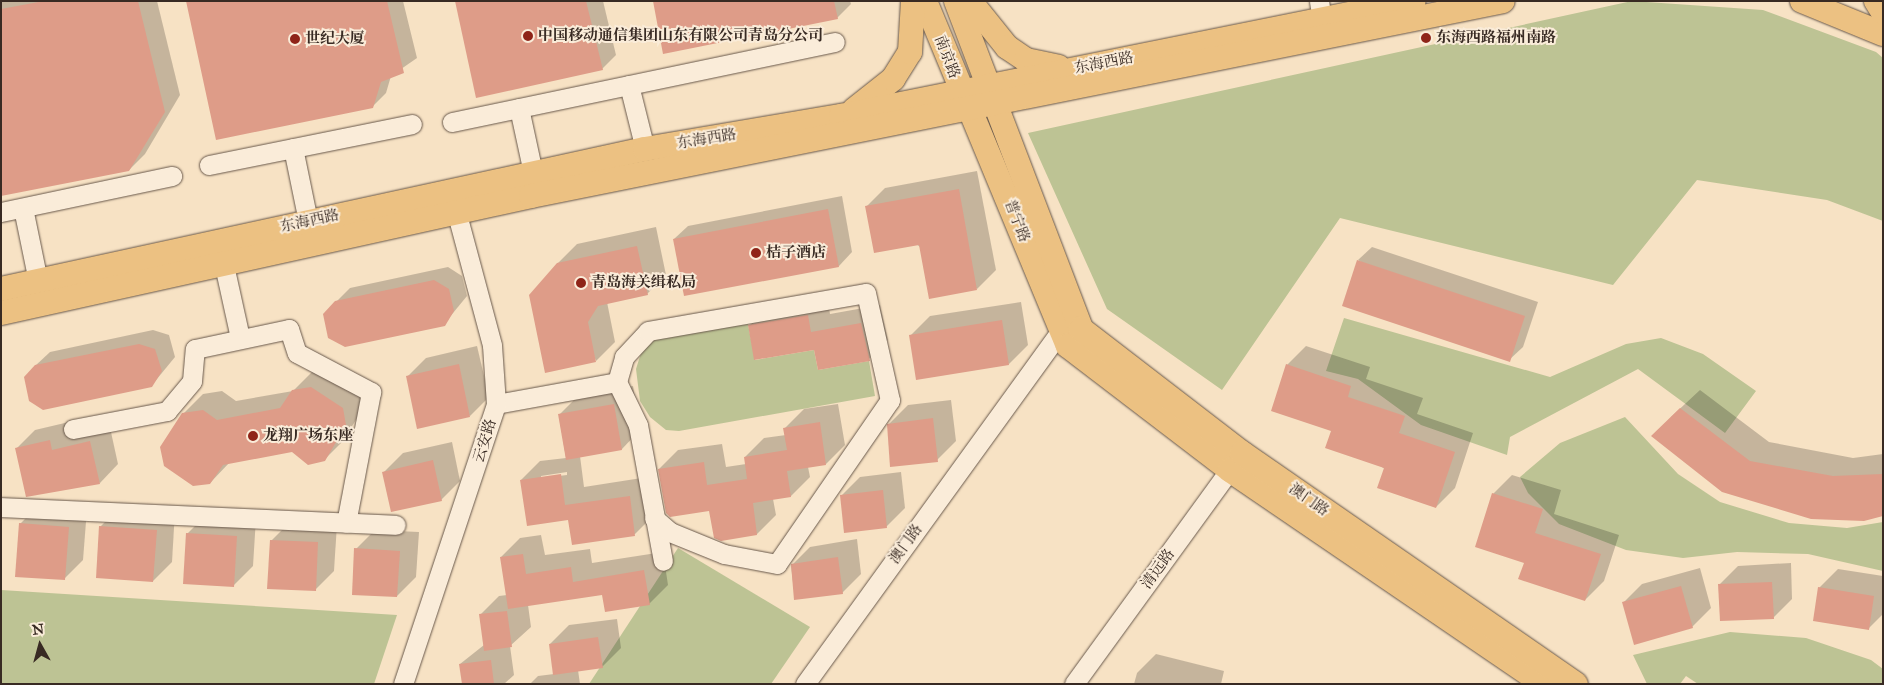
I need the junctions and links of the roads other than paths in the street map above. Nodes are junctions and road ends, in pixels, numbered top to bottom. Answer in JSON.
{"nodes":[{"id":1,"x":913,"y":1,"type":"edge"},
{"id":2,"x":925,"y":1,"type":"edge"},
{"id":3,"x":956,"y":1,"type":"edge"},
{"id":4,"x":970,"y":1,"type":"edge"},
{"id":5,"x":1414,"y":1,"type":"edge"},
{"id":6,"x":1503,"y":1,"type":"edge"},
{"id":7,"x":1802,"y":1,"type":"edge"},
{"id":8,"x":1876,"y":1,"type":"edge"},
{"id":9,"x":1320,"y":11,"type":"edge"},
{"id":10,"x":1883,"y":12,"type":"edge"},
{"id":11,"x":1883,"y":34,"type":"edge"},
{"id":12,"x":835,"y":42,"type":"dead end"},
{"id":13,"x":1078,"y":68,"type":"junction"},
{"id":14,"x":629,"y":85,"type":"junction"},
{"id":15,"x":960,"y":91,"type":"junction"},
{"id":16,"x":985,"y":100,"type":"junction"},
{"id":17,"x":519,"y":108,"type":"junction"},
{"id":18,"x":841,"y":116,"type":"junction"},
{"id":19,"x":452,"y":122,"type":"dead end"},
{"id":20,"x":412,"y":124,"type":"dead end"},
{"id":21,"x":293,"y":148,"type":"junction"},
{"id":22,"x":645,"y":149,"type":"junction"},
{"id":23,"x":208,"y":165,"type":"dead end"},
{"id":24,"x":533,"y":173,"type":"junction"},
{"id":25,"x":172,"y":176,"type":"dead end"},
{"id":26,"x":451,"y":191,"type":"junction"},
{"id":27,"x":22,"y":208,"type":"junction"},
{"id":28,"x":1,"y":212,"type":"edge"},
{"id":29,"x":458,"y":215,"type":"junction"},
{"id":30,"x":308,"y":221,"type":"junction"},
{"id":31,"x":224,"y":265,"type":"junction"},
{"id":32,"x":38,"y":282,"type":"junction"},
{"id":33,"x":1,"y":289,"type":"edge"},
{"id":34,"x":1,"y":313,"type":"edge"},
{"id":35,"x":1066,"y":323,"type":"junction"},
{"id":36,"x":240,"y":338,"type":"junction"},
{"id":37,"x":617,"y":382,"type":"junction"},
{"id":38,"x":496,"y":404,"type":"junction"},
{"id":39,"x":72,"y":429,"type":"dead end"},
{"id":40,"x":1236,"y":461,"type":"junction"},
{"id":41,"x":1,"y":507,"type":"edge"},
{"id":42,"x":654,"y":518,"type":"junction"},
{"id":43,"x":346,"y":523,"type":"junction"},
{"id":44,"x":396,"y":525,"type":"dead end"},
{"id":45,"x":663,"y":561,"type":"dead end"},
{"id":46,"x":404,"y":684,"type":"edge"},
{"id":47,"x":805,"y":684,"type":"edge"},
{"id":48,"x":1074,"y":684,"type":"edge"},
{"id":49,"x":1544,"y":684,"type":"edge"},
{"id":50,"x":1576,"y":684,"type":"edge"}],
"edges":[{"from":1,"to":18,"type":"main road"},
{"from":2,"to":15,"type":"main road","name":"南京路"},
{"from":3,"to":16,"type":"main road","name":"南京路"},
{"from":4,"to":13,"type":"main road"},
{"from":5,"to":9,"type":"main road","name":"东海西路"},
{"from":6,"to":16,"type":"main road","name":"东海西路"},
{"from":7,"to":11,"type":"main road"},
{"from":8,"to":10,"type":"main road"},
{"from":9,"to":13,"type":"main road","name":"东海西路"},
{"from":12,"to":14,"type":"street"},
{"from":13,"to":16,"type":"main road","name":"东海西路"},
{"from":14,"to":17,"type":"street"},
{"from":14,"to":22,"type":"street"},
{"from":15,"to":16,"type":"main road","name":"南京路"},
{"from":15,"to":18,"type":"main road","name":"东海西路"},
{"from":16,"to":29,"type":"main road","name":"东海西路"},
{"from":16,"to":35,"type":"main road","name":"普宁路"},
{"from":17,"to":19,"type":"street"},
{"from":17,"to":24,"type":"street"},
{"from":18,"to":22,"type":"main road","name":"东海西路"},
{"from":20,"to":21,"type":"street"},
{"from":21,"to":23,"type":"street"},
{"from":21,"to":30,"type":"street"},
{"from":22,"to":24,"type":"main road","name":"东海西路"},
{"from":24,"to":26,"type":"main road","name":"东海西路"},
{"from":25,"to":27,"type":"street"},
{"from":26,"to":29,"type":"street","name":"云安路"},
{"from":26,"to":30,"type":"main road","name":"东海西路"},
{"from":27,"to":28,"type":"street"},
{"from":27,"to":32,"type":"street"},
{"from":29,"to":31,"type":"main road","name":"东海西路"},
{"from":29,"to":38,"type":"street","name":"云安路"},
{"from":30,"to":32,"type":"main road","name":"东海西路"},
{"from":31,"to":34,"type":"main road","name":"东海西路"},
{"from":31,"to":36,"type":"street"},
{"from":32,"to":33,"type":"main road","name":"东海西路"},
{"from":35,"to":40,"type":"main road","name":"澳门路"},
{"from":35,"to":47,"type":"street","name":"澳门路"},
{"from":36,"to":39,"type":"street"},
{"from":36,"to":43,"type":"street"},
{"from":37,"to":38,"type":"street"},
{"from":37,"to":42,"type":"street"},
{"from":37,"to":42,"type":"street"},
{"from":38,"to":46,"type":"street","name":"云安路"},
{"from":40,"to":48,"type":"street","name":"清远路"},
{"from":40,"to":49,"type":"main road","name":"澳门路"},
{"from":40,"to":50,"type":"main road","name":"澳门路"},
{"from":41,"to":43,"type":"street"},
{"from":42,"to":45,"type":"street"},
{"from":43,"to":44,"type":"street"}]}
